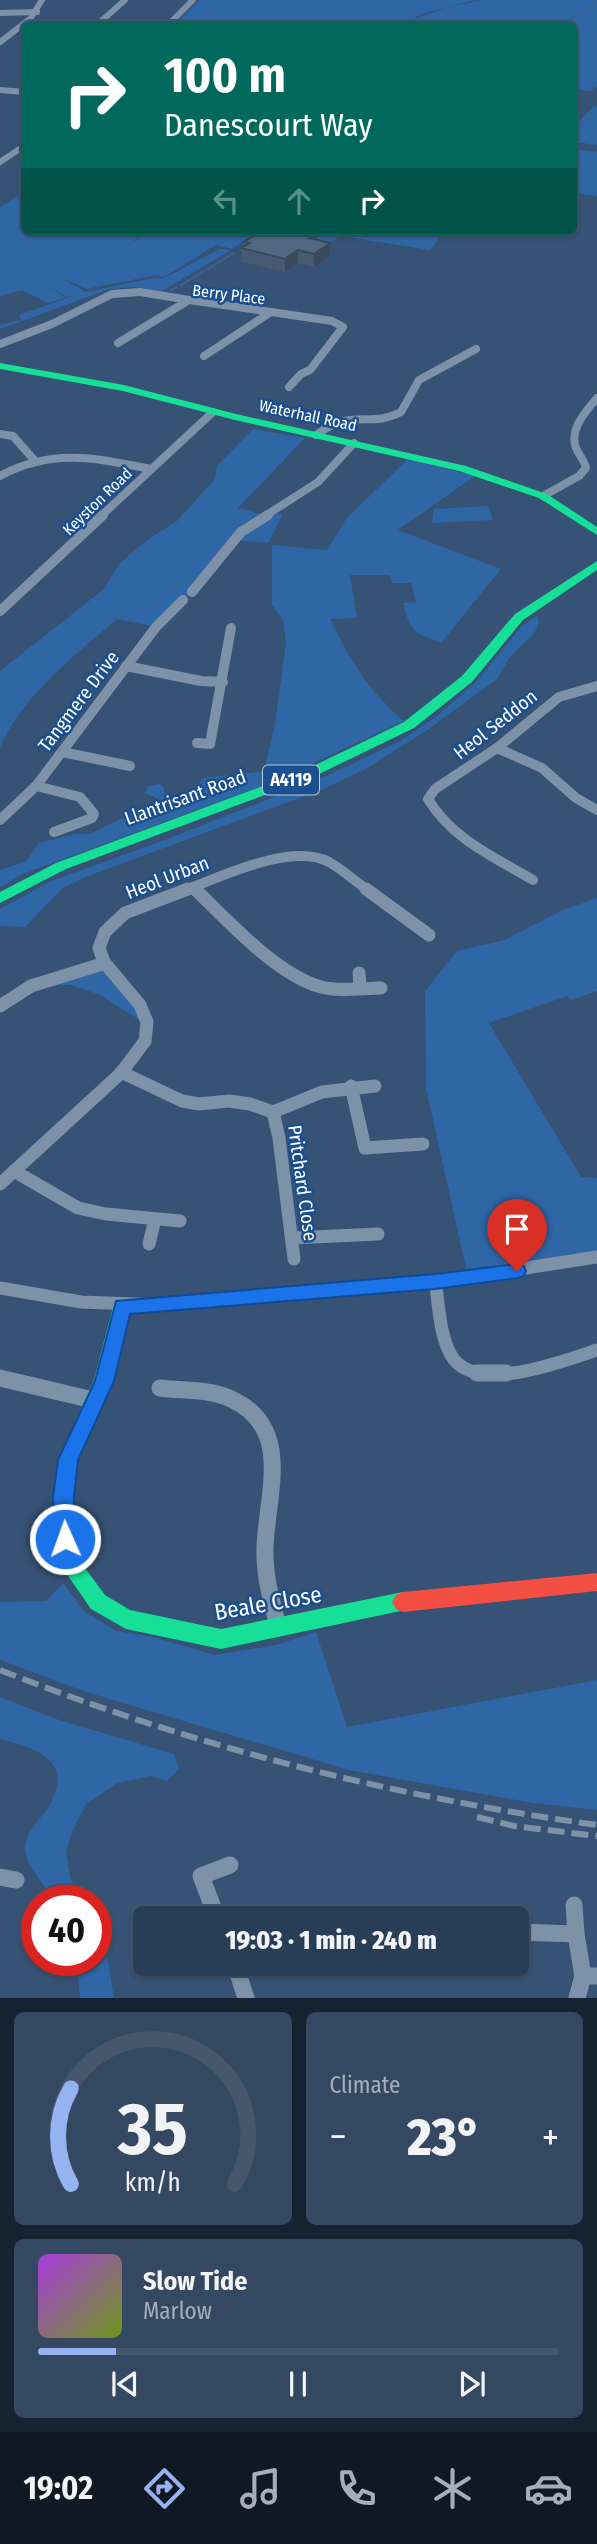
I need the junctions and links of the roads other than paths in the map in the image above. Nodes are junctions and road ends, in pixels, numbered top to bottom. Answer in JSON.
{"nodes":[{"id":1,"x":42,"y":0,"type":"edge"},
{"id":2,"x":125,"y":0,"type":"edge"},
{"id":3,"x":193,"y":0,"type":"edge"},
{"id":4,"x":37,"y":12,"type":"junction"},
{"id":5,"x":0,"y":13,"type":"edge"},
{"id":6,"x":26,"y":21,"type":"edge"},
{"id":7,"x":101,"y":21,"type":"edge"},
{"id":8,"x":172,"y":21,"type":"edge"},
{"id":9,"x":21,"y":25,"type":"edge"},
{"id":10,"x":0,"y":42,"type":"edge"},
{"id":11,"x":18,"y":86,"type":"dead end"},
{"id":12,"x":0,"y":90,"type":"edge"},
{"id":13,"x":11,"y":91,"type":"junction"},
{"id":14,"x":21,"y":92,"type":"edge"},
{"id":15,"x":21,"y":148,"type":"edge"},
{"id":16,"x":15,"y":153,"type":"junction"},
{"id":17,"x":21,"y":154,"type":"edge"},
{"id":18,"x":0,"y":162,"type":"edge"},
{"id":19,"x":189,"y":300,"type":"junction"},
{"id":20,"x":271,"y":312,"type":"junction"},
{"id":21,"x":118,"y":343,"type":"dead end"},
{"id":22,"x":0,"y":344,"type":"edge"},
{"id":23,"x":476,"y":349,"type":"dead end"},
{"id":24,"x":204,"y":356,"type":"dead end"},
{"id":25,"x":0,"y":366,"type":"edge"},
{"id":26,"x":289,"y":387,"type":"dead end"},
{"id":27,"x":597,"y":398,"type":"edge"},
{"id":28,"x":214,"y":412,"type":"junction"},
{"id":29,"x":0,"y":434,"type":"edge"},
{"id":30,"x":316,"y":435,"type":"junction"},
{"id":31,"x":354,"y":443,"type":"junction"},
{"id":32,"x":35,"y":460,"type":"junction"},
{"id":33,"x":586,"y":468,"type":"junction"},
{"id":34,"x":151,"y":469,"type":"junction"},
{"id":35,"x":597,"y":469,"type":"edge"},
{"id":36,"x":0,"y":476,"type":"edge"},
{"id":37,"x":543,"y":496,"type":"junction"},
{"id":38,"x":596,"y":533,"type":"edge"},
{"id":39,"x":597,"y":565,"type":"edge"},
{"id":40,"x":597,"y":579,"type":"edge"},
{"id":41,"x":187,"y":596,"type":"joint"},
{"id":42,"x":542,"y":599,"type":"junction"},
{"id":43,"x":0,"y":611,"type":"edge"},
{"id":44,"x":216,"y":636,"type":"dead end"},
{"id":45,"x":126,"y":666,"type":"junction"},
{"id":46,"x":223,"y":682,"type":"junction"},
{"id":47,"x":597,"y":686,"type":"edge"},
{"id":48,"x":197,"y":743,"type":"dead end"},
{"id":49,"x":498,"y":748,"type":"junction"},
{"id":50,"x":62,"y":752,"type":"junction"},
{"id":51,"x":112,"y":763,"type":"junction"},
{"id":52,"x":130,"y":766,"type":"dead end"},
{"id":53,"x":105,"y":772,"type":"dead end"},
{"id":54,"x":36,"y":786,"type":"junction"},
{"id":55,"x":597,"y":810,"type":"edge"},
{"id":56,"x":0,"y":820,"type":"edge"},
{"id":57,"x":54,"y":832,"type":"dead end"},
{"id":58,"x":533,"y":880,"type":"dead end"},
{"id":59,"x":192,"y":887,"type":"junction"},
{"id":60,"x":0,"y":898,"type":"edge"},
{"id":61,"x":429,"y":935,"type":"dead end"},
{"id":62,"x":102,"y":964,"type":"junction"},
{"id":63,"x":359,"y":973,"type":"dead end"},
{"id":64,"x":360,"y":988,"type":"junction"},
{"id":65,"x":381,"y":988,"type":"dead end"},
{"id":66,"x":0,"y":1006,"type":"edge"},
{"id":67,"x":121,"y":1072,"type":"junction"},
{"id":68,"x":351,"y":1086,"type":"junction"},
{"id":69,"x":375,"y":1086,"type":"dead end"},
{"id":70,"x":273,"y":1112,"type":"junction"},
{"id":71,"x":423,"y":1144,"type":"dead end"},
{"id":72,"x":14,"y":1171,"type":"junction"},
{"id":73,"x":0,"y":1184,"type":"edge"},
{"id":74,"x":155,"y":1219,"type":"junction"},
{"id":75,"x":180,"y":1221,"type":"dead end"},
{"id":76,"x":378,"y":1234,"type":"dead end"},
{"id":77,"x":292,"y":1238,"type":"junction"},
{"id":78,"x":149,"y":1244,"type":"dead end"},
{"id":79,"x":597,"y":1257,"type":"edge"},
{"id":80,"x":294,"y":1259,"type":"dead end"},
{"id":81,"x":435,"y":1281,"type":"junction"},
{"id":82,"x":0,"y":1288,"type":"edge"},
{"id":83,"x":122,"y":1307,"type":"junction"},
{"id":84,"x":597,"y":1350,"type":"edge"},
{"id":85,"x":0,"y":1378,"type":"edge"},
{"id":86,"x":160,"y":1388,"type":"dead end"},
{"id":87,"x":93,"y":1400,"type":"junction"},
{"id":88,"x":597,"y":1582,"type":"edge"},
{"id":89,"x":278,"y":1626,"type":"junction"},
{"id":90,"x":230,"y":1865,"type":"dead end"},
{"id":91,"x":212,"y":1906,"type":"edge"},
{"id":92,"x":574,"y":1906,"type":"dead end"},
{"id":93,"x":529,"y":1932,"type":"edge"},
{"id":94,"x":576,"y":1934,"type":"junction"},
{"id":95,"x":239,"y":1976,"type":"edge"},
{"id":96,"x":590,"y":1976,"type":"edge"},
{"id":97,"x":246,"y":1998,"type":"edge"},
{"id":98,"x":578,"y":1998,"type":"edge"}],
"edges":[{"from":1,"to":4,"type":"street"},
{"from":2,"to":7,"type":"street"},
{"from":3,"to":8,"type":"street"},
{"from":4,"to":5,"type":"street"},
{"from":4,"to":6,"type":"street"},
{"from":9,"to":10,"type":"street"},
{"from":11,"to":13,"type":"street"},
{"from":12,"to":13,"type":"street"},
{"from":13,"to":14,"type":"street"},
{"from":15,"to":16,"type":"street"},
{"from":16,"to":17,"type":"street"},
{"from":16,"to":18,"type":"street"},
{"from":19,"to":20,"type":"street","name":"Berry Place"},
{"from":19,"to":21,"type":"street","name":"Berry Place"},
{"from":19,"to":22,"type":"street"},
{"from":20,"to":24,"type":"street","name":"Berry Place"},
{"from":20,"to":26,"type":"street"},
{"from":23,"to":30,"type":"street"},
{"from":25,"to":28,"type":"street","name":"Waterhall Road"},
{"from":27,"to":33,"type":"street"},
{"from":28,"to":30,"type":"street","name":"Waterhall Road"},
{"from":28,"to":34,"type":"street","name":"Keyston Road"},
{"from":29,"to":32,"type":"street"},
{"from":30,"to":31,"type":"street","name":"Waterhall Road"},
{"from":31,"to":37,"type":"street","name":"Waterhall Road"},
{"from":31,"to":41,"type":"street","name":"Tangmere Drive"},
{"from":32,"to":34,"type":"street"},
{"from":32,"to":36,"type":"street"},
{"from":33,"to":35,"type":"street"},
{"from":33,"to":37,"type":"street"},
{"from":34,"to":43,"type":"street","name":"Keyston Road"},
{"from":37,"to":38,"type":"street","name":"Waterhall Road"},
{"from":39,"to":42,"type":"street","name":"Llantrisant Road","number":"A4119"},
{"from":40,"to":42,"type":"street","name":"Llantrisant Road","number":"A4119"},
{"from":41,"to":45,"type":"street","name":"Tangmere Drive"},
{"from":42,"to":60,"type":"street","name":"Llantrisant Road","number":"A4119"},
{"from":44,"to":46,"type":"street"},
{"from":45,"to":46,"type":"street"},
{"from":45,"to":50,"type":"street","name":"Tangmere Drive"},
{"from":46,"to":48,"type":"street"},
{"from":47,"to":49,"type":"street","name":"Heol Seddon"},
{"from":49,"to":55,"type":"street"},
{"from":49,"to":58,"type":"street","name":"Heol Seddon"},
{"from":50,"to":51,"type":"street"},
{"from":50,"to":54,"type":"street","name":"Tangmere Drive"},
{"from":51,"to":52,"type":"street"},
{"from":51,"to":53,"type":"street"},
{"from":54,"to":56,"type":"street","name":"Tangmere Drive"},
{"from":54,"to":57,"type":"street"},
{"from":59,"to":61,"type":"street","name":"Heol Urban"},
{"from":59,"to":62,"type":"street","name":"Heol Urban"},
{"from":59,"to":64,"type":"street"},
{"from":62,"to":66,"type":"street"},
{"from":62,"to":67,"type":"street"},
{"from":63,"to":64,"type":"street"},
{"from":64,"to":65,"type":"street"},
{"from":67,"to":70,"type":"street"},
{"from":67,"to":72,"type":"street"},
{"from":68,"to":69,"type":"street"},
{"from":68,"to":70,"type":"street"},
{"from":68,"to":71,"type":"street"},
{"from":70,"to":77,"type":"street","name":"Pritchard Close"},
{"from":72,"to":73,"type":"street"},
{"from":72,"to":74,"type":"street"},
{"from":74,"to":75,"type":"street"},
{"from":74,"to":78,"type":"street"},
{"from":76,"to":77,"type":"street"},
{"from":77,"to":80,"type":"street","name":"Pritchard Close"},
{"from":79,"to":81,"type":"street"},
{"from":81,"to":83,"type":"street"},
{"from":81,"to":84,"type":"street"},
{"from":82,"to":83,"type":"street"},
{"from":83,"to":87,"type":"street","name":"Beale Close"},
{"from":85,"to":87,"type":"street"},
{"from":86,"to":89,"type":"street"},
{"from":87,"to":89,"type":"street","name":"Beale Close"},
{"from":88,"to":89,"type":"street","name":"Beale Close"},
{"from":90,"to":91,"type":"street"},
{"from":92,"to":94,"type":"street"},
{"from":93,"to":94,"type":"street"},
{"from":94,"to":96,"type":"street"},
{"from":95,"to":97,"type":"street"},
{"from":96,"to":98,"type":"street"}]}
